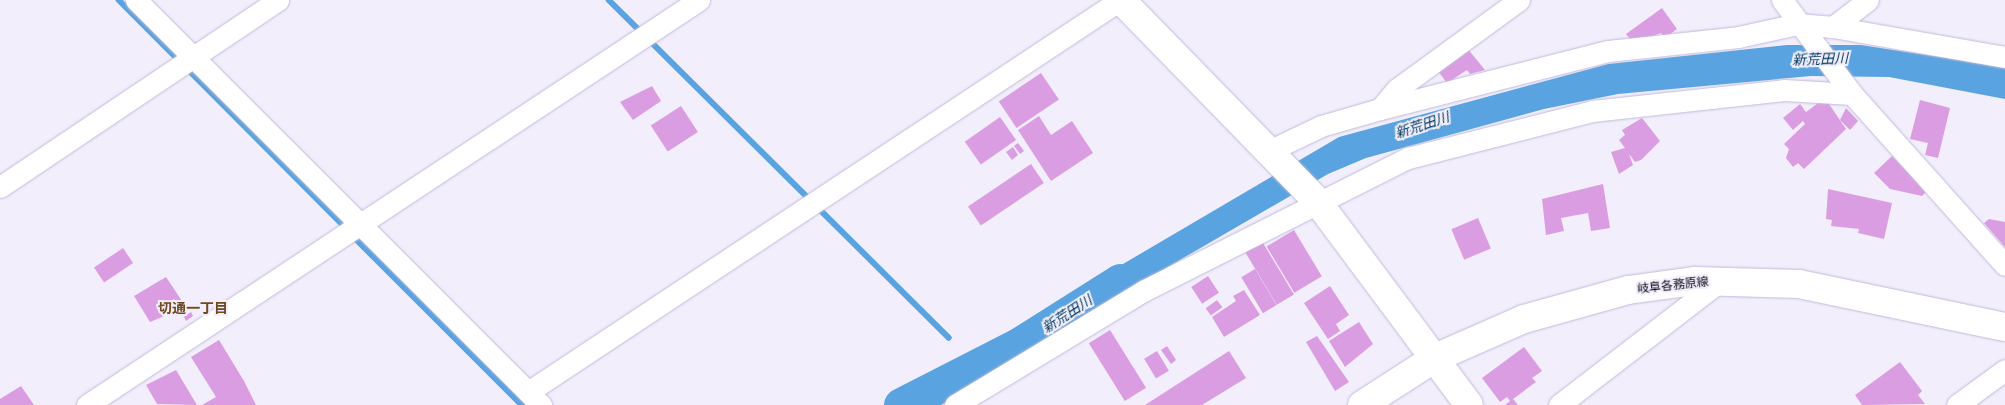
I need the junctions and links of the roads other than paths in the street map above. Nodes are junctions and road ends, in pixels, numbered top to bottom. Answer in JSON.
{"nodes":[{"id":1,"x":136,"y":0,"type":"edge"},
{"id":2,"x":278,"y":0,"type":"edge"},
{"id":3,"x":699,"y":0,"type":"edge"},
{"id":4,"x":1121,"y":0,"type":"edge"},
{"id":5,"x":1519,"y":0,"type":"edge"},
{"id":6,"x":1782,"y":0,"type":"edge"},
{"id":7,"x":1868,"y":0,"type":"edge"},
{"id":8,"x":1833,"y":27,"type":"junction"},
{"id":9,"x":1805,"y":33,"type":"junction"},
{"id":10,"x":2005,"y":56,"type":"edge"},
{"id":11,"x":193,"y":57,"type":"junction"},
{"id":12,"x":1847,"y":88,"type":"junction"},
{"id":13,"x":1380,"y":110,"type":"junction"},
{"id":14,"x":1275,"y":154,"type":"junction"},
{"id":15,"x":0,"y":187,"type":"edge"},
{"id":16,"x":1313,"y":196,"type":"junction"},
{"id":17,"x":358,"y":224,"type":"junction"},
{"id":18,"x":2005,"y":265,"type":"edge"},
{"id":19,"x":1719,"y":282,"type":"junction"},
{"id":20,"x":2005,"y":327,"type":"edge"},
{"id":21,"x":1435,"y":358,"type":"junction"},
{"id":22,"x":2005,"y":370,"type":"edge"},
{"id":23,"x":534,"y":398,"type":"edge"},
{"id":24,"x":87,"y":405,"type":"edge"},
{"id":25,"x":955,"y":405,"type":"edge"},
{"id":26,"x":1362,"y":405,"type":"edge"},
{"id":27,"x":1469,"y":405,"type":"edge"},
{"id":28,"x":1559,"y":405,"type":"edge"},
{"id":29,"x":1957,"y":405,"type":"edge"}],
"edges":[{"from":1,"to":11,"type":"street"},
{"from":2,"to":11,"type":"street"},
{"from":3,"to":17,"type":"street"},
{"from":4,"to":14,"type":"main road"},
{"from":4,"to":23,"type":"street"},
{"from":5,"to":13,"type":"street"},
{"from":6,"to":9,"type":"street"},
{"from":7,"to":8,"type":"street"},
{"from":8,"to":9,"type":"street"},
{"from":8,"to":10,"type":"street"},
{"from":9,"to":12,"type":"street"},
{"from":9,"to":13,"type":"street"},
{"from":11,"to":15,"type":"street"},
{"from":11,"to":17,"type":"street"},
{"from":12,"to":16,"type":"street"},
{"from":12,"to":18,"type":"street"},
{"from":13,"to":14,"type":"street"},
{"from":14,"to":16,"type":"main road"},
{"from":16,"to":21,"type":"main road"},
{"from":16,"to":25,"type":"street"},
{"from":17,"to":23,"type":"street"},
{"from":17,"to":24,"type":"street"},
{"from":19,"to":20,"type":"main road","name":"岐阜各務原線"},
{"from":19,"to":21,"type":"main road","name":"岐阜各務原線"},
{"from":19,"to":28,"type":"street"},
{"from":21,"to":26,"type":"main road","name":"岐阜各務原線"},
{"from":21,"to":27,"type":"main road"},
{"from":22,"to":29,"type":"street"}]}
